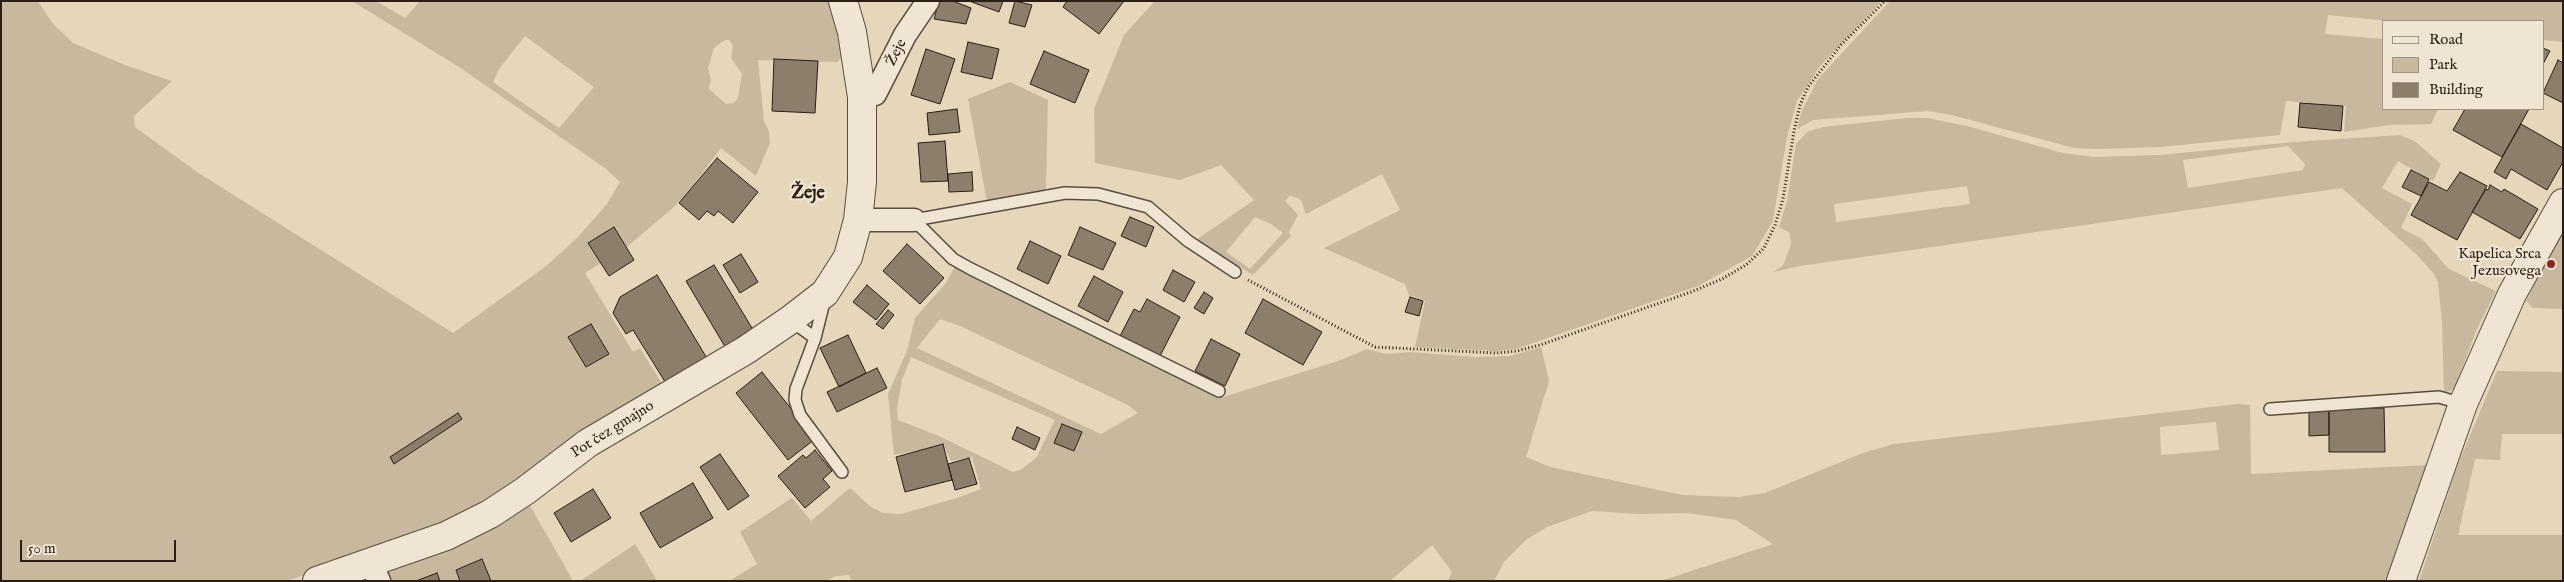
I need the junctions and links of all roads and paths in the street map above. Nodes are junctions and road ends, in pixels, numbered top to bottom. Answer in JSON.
{"nodes":[{"id":1,"x":842,"y":1,"type":"edge"},
{"id":2,"x":928,"y":1,"type":"edge"},
{"id":3,"x":1885,"y":1,"type":"edge"},
{"id":4,"x":862,"y":97,"type":"junction"},
{"id":5,"x":2563,"y":204,"type":"edge"},
{"id":6,"x":858,"y":220,"type":"junction"},
{"id":7,"x":914,"y":220,"type":"junction"},
{"id":8,"x":1235,"y":272,"type":"joint"},
{"id":9,"x":825,"y":293,"type":"junction"},
{"id":10,"x":790,"y":320,"type":"junction"},
{"id":11,"x":814,"y":338,"type":"junction"},
{"id":12,"x":1219,"y":390,"type":"dead end"},
{"id":13,"x":2463,"y":404,"type":"junction"},
{"id":14,"x":2270,"y":409,"type":"dead end"},
{"id":15,"x":842,"y":472,"type":"dead end"},
{"id":16,"x":375,"y":572,"type":"edge"},
{"id":17,"x":317,"y":581,"type":"edge"},
{"id":18,"x":2400,"y":581,"type":"edge"}],
"edges":[{"from":1,"to":4,"type":"street","name":"Pot čez gmajno"},
{"from":2,"to":4,"type":"street","name":"Žeje"},
{"from":3,"to":8,"type":"path"},
{"from":4,"to":6,"type":"street","name":"Pot čez gmajno"},
{"from":5,"to":13,"type":"street"},
{"from":6,"to":7,"type":"street"},
{"from":6,"to":9,"type":"street","name":"Pot čez gmajno"},
{"from":7,"to":8,"type":"lane"},
{"from":7,"to":12,"type":"lane"},
{"from":9,"to":10,"type":"street","name":"Pot čez gmajno"},
{"from":9,"to":11,"type":"lane"},
{"from":10,"to":11,"type":"lane"},
{"from":10,"to":16,"type":"street","name":"Pot čez gmajno"},
{"from":11,"to":15,"type":"lane"},
{"from":13,"to":14,"type":"lane"},
{"from":13,"to":18,"type":"street"},
{"from":16,"to":17,"type":"street","name":"Pot čez gmajno"}]}
